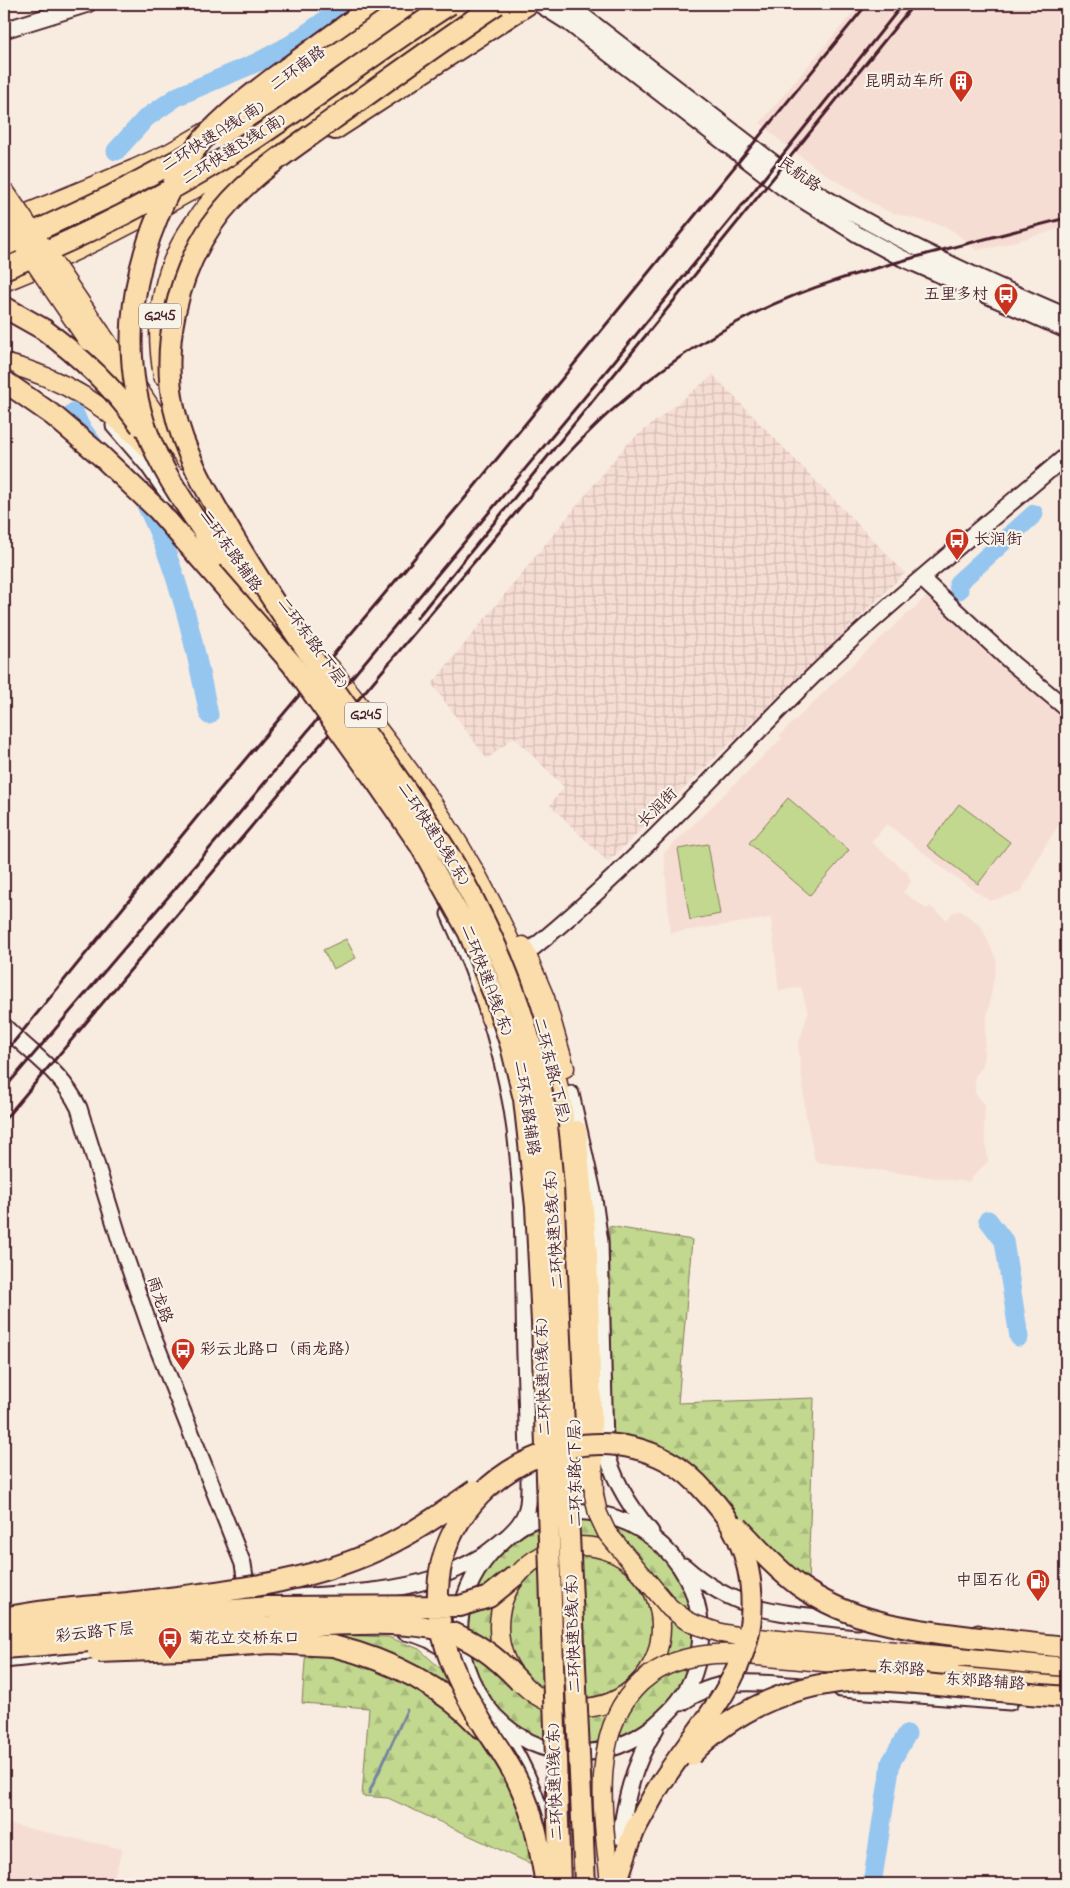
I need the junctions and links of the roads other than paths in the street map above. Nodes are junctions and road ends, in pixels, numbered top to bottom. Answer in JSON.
{"nodes":[{"id":1,"x":88,"y":4,"type":"edge"},
{"id":2,"x":375,"y":4,"type":"edge"},
{"id":3,"x":390,"y":4,"type":"edge"},
{"id":4,"x":409,"y":4,"type":"edge"},
{"id":5,"x":450,"y":4,"type":"edge"},
{"id":6,"x":473,"y":4,"type":"edge"},
{"id":7,"x":497,"y":4,"type":"edge"},
{"id":8,"x":528,"y":4,"type":"edge"},
{"id":9,"x":539,"y":4,"type":"edge"},
{"id":10,"x":564,"y":4,"type":"edge"},
{"id":11,"x":4,"y":30,"type":"edge"},
{"id":12,"x":307,"y":117,"type":"junction"},
{"id":13,"x":188,"y":142,"type":"junction"},
{"id":14,"x":4,"y":190,"type":"edge"},
{"id":15,"x":227,"y":205,"type":"junction"},
{"id":16,"x":4,"y":217,"type":"edge"},
{"id":17,"x":4,"y":223,"type":"edge"},
{"id":18,"x":4,"y":244,"type":"edge"},
{"id":19,"x":4,"y":269,"type":"edge"},
{"id":20,"x":4,"y":282,"type":"edge"},
{"id":21,"x":4,"y":307,"type":"edge"},
{"id":22,"x":1066,"y":316,"type":"edge"},
{"id":23,"x":1066,"y":330,"type":"edge"},
{"id":24,"x":94,"y":337,"type":"junction"},
{"id":25,"x":4,"y":363,"type":"edge"},
{"id":26,"x":4,"y":381,"type":"edge"},
{"id":27,"x":71,"y":389,"type":"junction"},
{"id":28,"x":1066,"y":456,"type":"edge"},
{"id":29,"x":242,"y":557,"type":"junction"},
{"id":30,"x":922,"y":579,"type":"junction"},
{"id":31,"x":300,"y":641,"type":"junction"},
{"id":32,"x":292,"y":664,"type":"junction"},
{"id":33,"x":1066,"y":708,"type":"edge"},
{"id":34,"x":455,"y":869,"type":"junction"},
{"id":35,"x":473,"y":886,"type":"junction"},
{"id":36,"x":522,"y":956,"type":"junction"},
{"id":37,"x":490,"y":1018,"type":"junction"},
{"id":38,"x":4,"y":1026,"type":"edge"},
{"id":39,"x":536,"y":1035,"type":"junction"},
{"id":40,"x":571,"y":1094,"type":"junction"},
{"id":41,"x":531,"y":1458,"type":"junction"},
{"id":42,"x":721,"y":1509,"type":"junction"},
{"id":43,"x":504,"y":1540,"type":"junction"},
{"id":44,"x":668,"y":1551,"type":"junction"},
{"id":45,"x":516,"y":1575,"type":"junction"},
{"id":46,"x":647,"y":1580,"type":"junction"},
{"id":47,"x":249,"y":1602,"type":"junction"},
{"id":48,"x":4,"y":1619,"type":"edge"},
{"id":49,"x":4,"y":1630,"type":"edge"},
{"id":50,"x":978,"y":1634,"type":"junction"},
{"id":51,"x":252,"y":1636,"type":"junction"},
{"id":52,"x":1066,"y":1640,"type":"edge"},
{"id":53,"x":1066,"y":1647,"type":"edge"},
{"id":54,"x":4,"y":1648,"type":"edge"},
{"id":55,"x":4,"y":1653,"type":"edge"},
{"id":56,"x":4,"y":1660,"type":"edge"},
{"id":57,"x":958,"y":1665,"type":"junction"},
{"id":58,"x":1066,"y":1667,"type":"edge"},
{"id":59,"x":642,"y":1681,"type":"junction"},
{"id":60,"x":520,"y":1682,"type":"junction"},
{"id":61,"x":1066,"y":1684,"type":"edge"},
{"id":62,"x":1066,"y":1697,"type":"edge"},
{"id":63,"x":486,"y":1705,"type":"junction"},
{"id":64,"x":1066,"y":1706,"type":"edge"},
{"id":65,"x":666,"y":1715,"type":"junction"},
{"id":66,"x":498,"y":1745,"type":"junction"},
{"id":67,"x":655,"y":1793,"type":"junction"},
{"id":68,"x":546,"y":1884,"type":"edge"},
{"id":69,"x":553,"y":1884,"type":"edge"},
{"id":70,"x":560,"y":1884,"type":"edge"},
{"id":71,"x":580,"y":1884,"type":"edge"},
{"id":72,"x":585,"y":1884,"type":"edge"},
{"id":73,"x":595,"y":1884,"type":"edge"},
{"id":74,"x":610,"y":1884,"type":"edge"},
{"id":75,"x":616,"y":1884,"type":"edge"},
{"id":76,"x":620,"y":1884,"type":"edge"}],
"edges":[{"from":1,"to":11,"type":"main road"},
{"from":2,"to":32,"type":"highway","bridge":true},
{"from":3,"to":13,"type":"main road","name":"二环南路"},
{"from":4,"to":18,"type":"highway","name":"二环快速A线(南)","bridge":true},
{"from":5,"to":19,"type":"highway","name":"二环快速B线(南)","bridge":true},
{"from":6,"to":12,"type":"main road","number":"G245"},
{"from":7,"to":15,"type":"highway","bridge":true},
{"from":8,"to":15,"type":"highway","bridge":true},
{"from":9,"to":23,"type":"main road","name":"民航路"},
{"from":10,"to":22,"type":"main road","name":"民航路"},
{"from":12,"to":20,"type":"main road"},
{"from":12,"to":29,"type":"main road","number":"G245"},
{"from":13,"to":17,"type":"main road","name":"二环南路"},
{"from":13,"to":18,"type":"main road"},
{"from":14,"to":24,"type":"main road","bridge":true},
{"from":15,"to":31,"type":"highway","bridge":true},
{"from":16,"to":24,"type":"main road","bridge":true},
{"from":21,"to":31,"type":"highway","bridge":true},
{"from":24,"to":29,"type":"main road"},
{"from":25,"to":27,"type":"main road"},
{"from":26,"to":32,"type":"highway","bridge":true},
{"from":27,"to":29,"type":"main road"},
{"from":27,"to":37,"type":"main road","name":"二环东路辅路"},
{"from":28,"to":30,"type":"main road","name":"长润街"},
{"from":29,"to":34,"type":"main road","name":"二环东路(下层)","number":"G245"},
{"from":29,"to":35,"type":"main road","name":"二环东路(下层)","number":"G245"},
{"from":30,"to":33,"type":"main road"},
{"from":30,"to":36,"type":"main road","name":"长润街"},
{"from":31,"to":72,"type":"highway","name":"二环快速B线(东)","bridge":true},
{"from":32,"to":70,"type":"highway","name":"二环快速A线(东)","bridge":true},
{"from":34,"to":35,"type":"main road","name":"二环东路(下层)","number":"G245"},
{"from":34,"to":37,"type":"main road","number":"G245"},
{"from":35,"to":36,"type":"main road","number":"G245"},
{"from":35,"to":39,"type":"main road","name":"二环东路(下层)"},
{"from":36,"to":39,"type":"main road","name":"二环东路(下层)"},
{"from":36,"to":40,"type":"main road","number":"G245"},
{"from":37,"to":43,"type":"main road","name":"二环东路辅路","number":"G245"},
{"from":38,"to":47,"type":"main road","name":"雨龙路"},
{"from":39,"to":71,"type":"main road","name":"二环东路(下层)","bridge":true},
{"from":39,"to":73,"type":"main road","name":"二环东路(下层)"},
{"from":40,"to":44,"type":"main road","number":"G245"},
{"from":40,"to":46,"type":"main road","bridge":true},
{"from":41,"to":42,"type":"highway","bridge":true},
{"from":41,"to":48,"type":"highway","bridge":true},
{"from":41,"to":66,"type":"highway","bridge":true},
{"from":42,"to":53,"type":"highway","bridge":true},
{"from":42,"to":67,"type":"highway","bridge":true},
{"from":43,"to":44,"type":"main road"},
{"from":43,"to":47,"type":"main road","name":"彩云路下层","number":"G245"},
{"from":43,"to":63,"type":"main road"},
{"from":44,"to":50,"type":"main road"},
{"from":44,"to":65,"type":"main road","number":"G245"},
{"from":45,"to":46,"type":"main road","bridge":true},
{"from":45,"to":49,"type":"highway","bridge":true},
{"from":45,"to":60,"type":"main road","bridge":true},
{"from":46,"to":57,"type":"main road","name":"东郊路","bridge":true},
{"from":46,"to":59,"type":"main road","bridge":true},
{"from":47,"to":48,"type":"main road","name":"彩云路下层","number":"G245"},
{"from":47,"to":51,"type":"main road","name":"雨龙路"},
{"from":50,"to":52,"type":"main road"},
{"from":50,"to":57,"type":"main road"},
{"from":51,"to":56,"type":"main road","name":"彩云路下层","number":"G245"},
{"from":51,"to":63,"type":"main road","name":"彩云路下层","number":"G245"},
{"from":54,"to":60,"type":"highway","bridge":true},
{"from":55,"to":66,"type":"highway","bridge":true},
{"from":57,"to":58,"type":"main road","name":"东郊路","bridge":true},
{"from":57,"to":59,"type":"main road","name":"东郊路","bridge":true},
{"from":57,"to":61,"type":"main road","name":"东郊路"},
{"from":59,"to":60,"type":"main road","bridge":true},
{"from":59,"to":74,"type":"main road","bridge":true},
{"from":62,"to":67,"type":"highway","bridge":true},
{"from":63,"to":65,"type":"main road","number":"G245"},
{"from":63,"to":69,"type":"main road"},
{"from":64,"to":65,"type":"main road","name":"东郊路辅路"},
{"from":65,"to":76,"type":"main road"},
{"from":66,"to":68,"type":"highway","bridge":true},
{"from":67,"to":75,"type":"highway","bridge":true}]}
